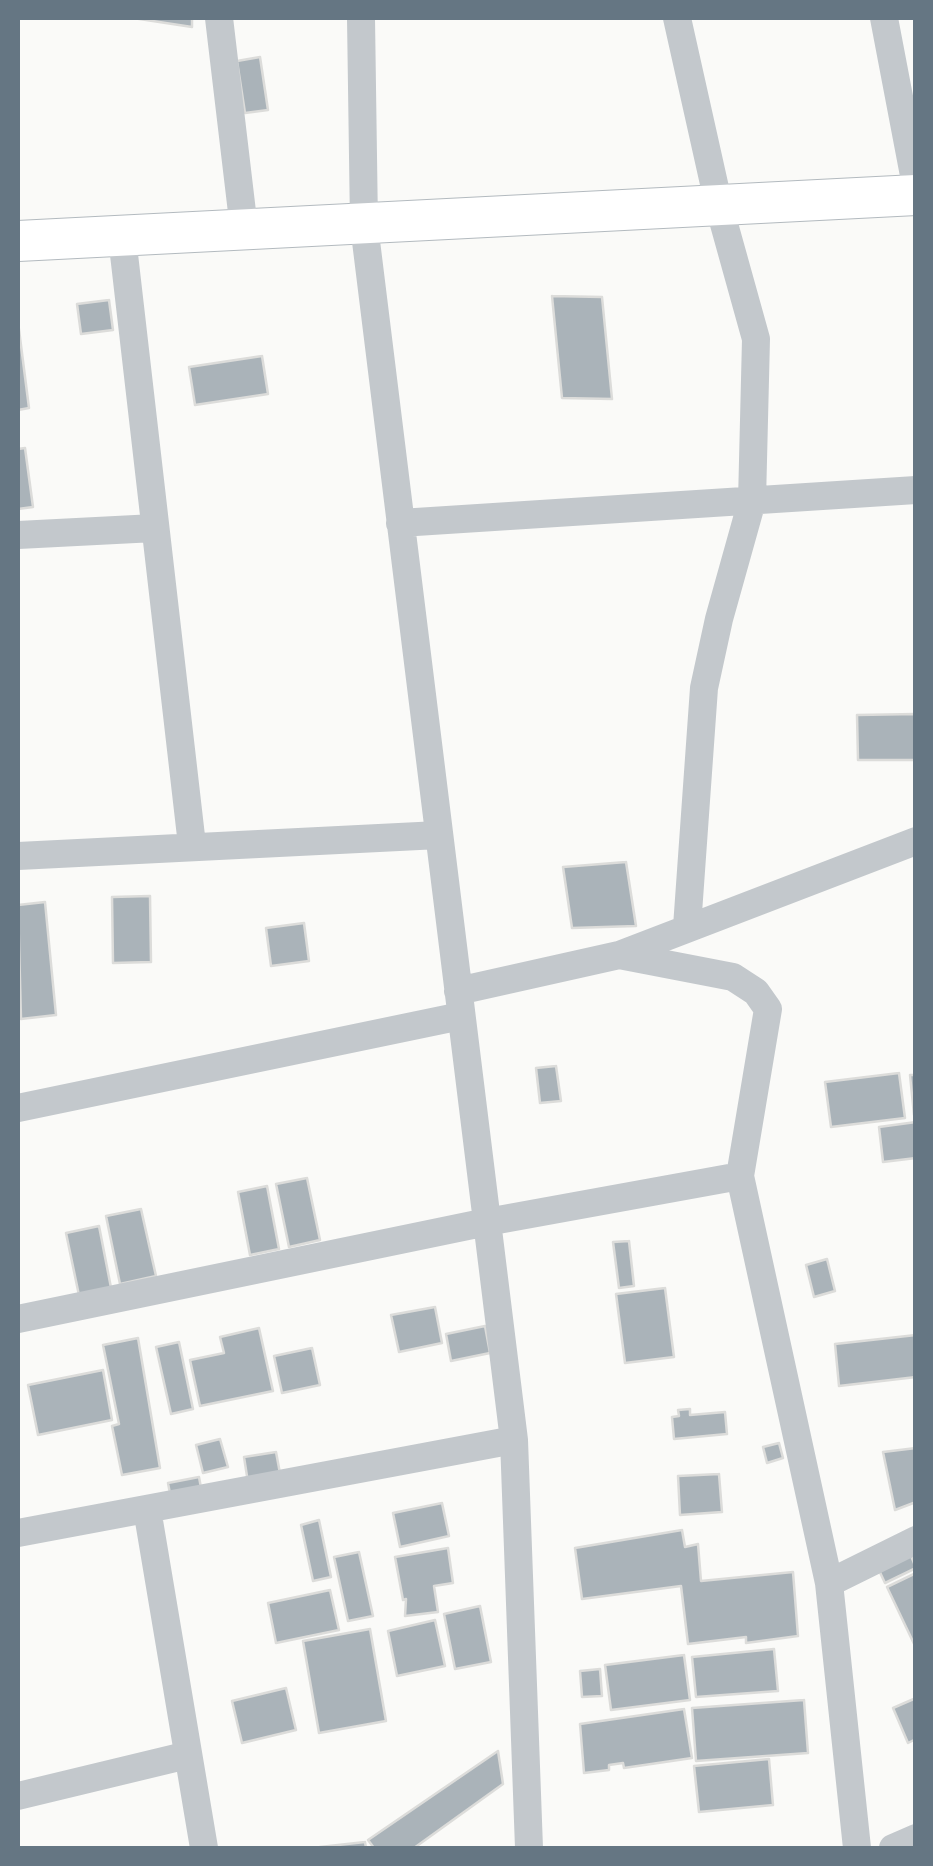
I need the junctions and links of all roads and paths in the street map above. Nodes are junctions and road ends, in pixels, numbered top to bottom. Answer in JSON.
{"nodes":[{"id":1,"x":218,"y":18,"type":"edge"},
{"id":2,"x":361,"y":18,"type":"edge"},
{"id":3,"x":677,"y":18,"type":"edge"},
{"id":4,"x":884,"y":18,"type":"edge"},
{"id":5,"x":916,"y":186,"type":"edge"},
{"id":6,"x":916,"y":195,"type":"edge"},
{"id":7,"x":720,"y":206,"type":"junction"},
{"id":8,"x":364,"y":225,"type":"junction"},
{"id":9,"x":244,"y":229,"type":"junction"},
{"id":10,"x":122,"y":237,"type":"junction"},
{"id":11,"x":18,"y":241,"type":"edge"},
{"id":12,"x":916,"y":490,"type":"edge"},
{"id":13,"x":752,"y":500,"type":"junction"},
{"id":14,"x":400,"y":523,"type":"junction"},
{"id":15,"x":155,"y":528,"type":"junction"},
{"id":16,"x":18,"y":535,"type":"edge"},
{"id":17,"x":439,"y":835,"type":"junction"},
{"id":18,"x":916,"y":842,"type":"edge"},
{"id":19,"x":192,"y":845,"type":"junction"},
{"id":20,"x":18,"y":856,"type":"edge"},
{"id":21,"x":687,"y":927,"type":"junction"},
{"id":22,"x":619,"y":955,"type":"junction"},
{"id":23,"x":460,"y":1004,"type":"junction"},
{"id":24,"x":18,"y":1108,"type":"edge"},
{"id":25,"x":740,"y":1176,"type":"junction"},
{"id":26,"x":487,"y":1222,"type":"junction"},
{"id":27,"x":18,"y":1319,"type":"edge"},
{"id":28,"x":514,"y":1440,"type":"junction"},
{"id":29,"x":148,"y":1508,"type":"junction"},
{"id":30,"x":18,"y":1533,"type":"edge"},
{"id":31,"x":916,"y":1540,"type":"edge"},
{"id":32,"x":830,"y":1583,"type":"junction"},
{"id":33,"x":188,"y":1755,"type":"junction"},
{"id":34,"x":18,"y":1796,"type":"edge"},
{"id":35,"x":916,"y":1838,"type":"edge"},
{"id":36,"x":204,"y":1848,"type":"edge"},
{"id":37,"x":529,"y":1848,"type":"edge"},
{"id":38,"x":857,"y":1848,"type":"edge"},
{"id":39,"x":893,"y":1848,"type":"edge"}],
"edges":[{"from":1,"to":9,"type":"street"},
{"from":2,"to":8,"type":"street"},
{"from":3,"to":7,"type":"street"},
{"from":4,"to":5,"type":"street"},
{"from":6,"to":7,"type":"street"},
{"from":7,"to":8,"type":"street"},
{"from":7,"to":13,"type":"street"},
{"from":8,"to":9,"type":"street"},
{"from":8,"to":14,"type":"street"},
{"from":9,"to":10,"type":"street"},
{"from":10,"to":11,"type":"street"},
{"from":10,"to":15,"type":"street"},
{"from":12,"to":13,"type":"street"},
{"from":13,"to":14,"type":"street"},
{"from":13,"to":21,"type":"street"},
{"from":14,"to":17,"type":"street"},
{"from":15,"to":16,"type":"street"},
{"from":15,"to":19,"type":"street"},
{"from":17,"to":19,"type":"street"},
{"from":17,"to":23,"type":"street"},
{"from":18,"to":21,"type":"street"},
{"from":19,"to":20,"type":"street"},
{"from":21,"to":22,"type":"street"},
{"from":22,"to":23,"type":"street"},
{"from":22,"to":25,"type":"street"},
{"from":23,"to":24,"type":"street"},
{"from":23,"to":26,"type":"street"},
{"from":25,"to":26,"type":"street"},
{"from":25,"to":32,"type":"street"},
{"from":26,"to":27,"type":"street"},
{"from":26,"to":28,"type":"street"},
{"from":28,"to":29,"type":"street"},
{"from":28,"to":37,"type":"street"},
{"from":29,"to":30,"type":"street"},
{"from":29,"to":33,"type":"street"},
{"from":31,"to":32,"type":"street"},
{"from":32,"to":38,"type":"street"},
{"from":33,"to":34,"type":"street"},
{"from":33,"to":36,"type":"street"},
{"from":35,"to":39,"type":"street"}]}
